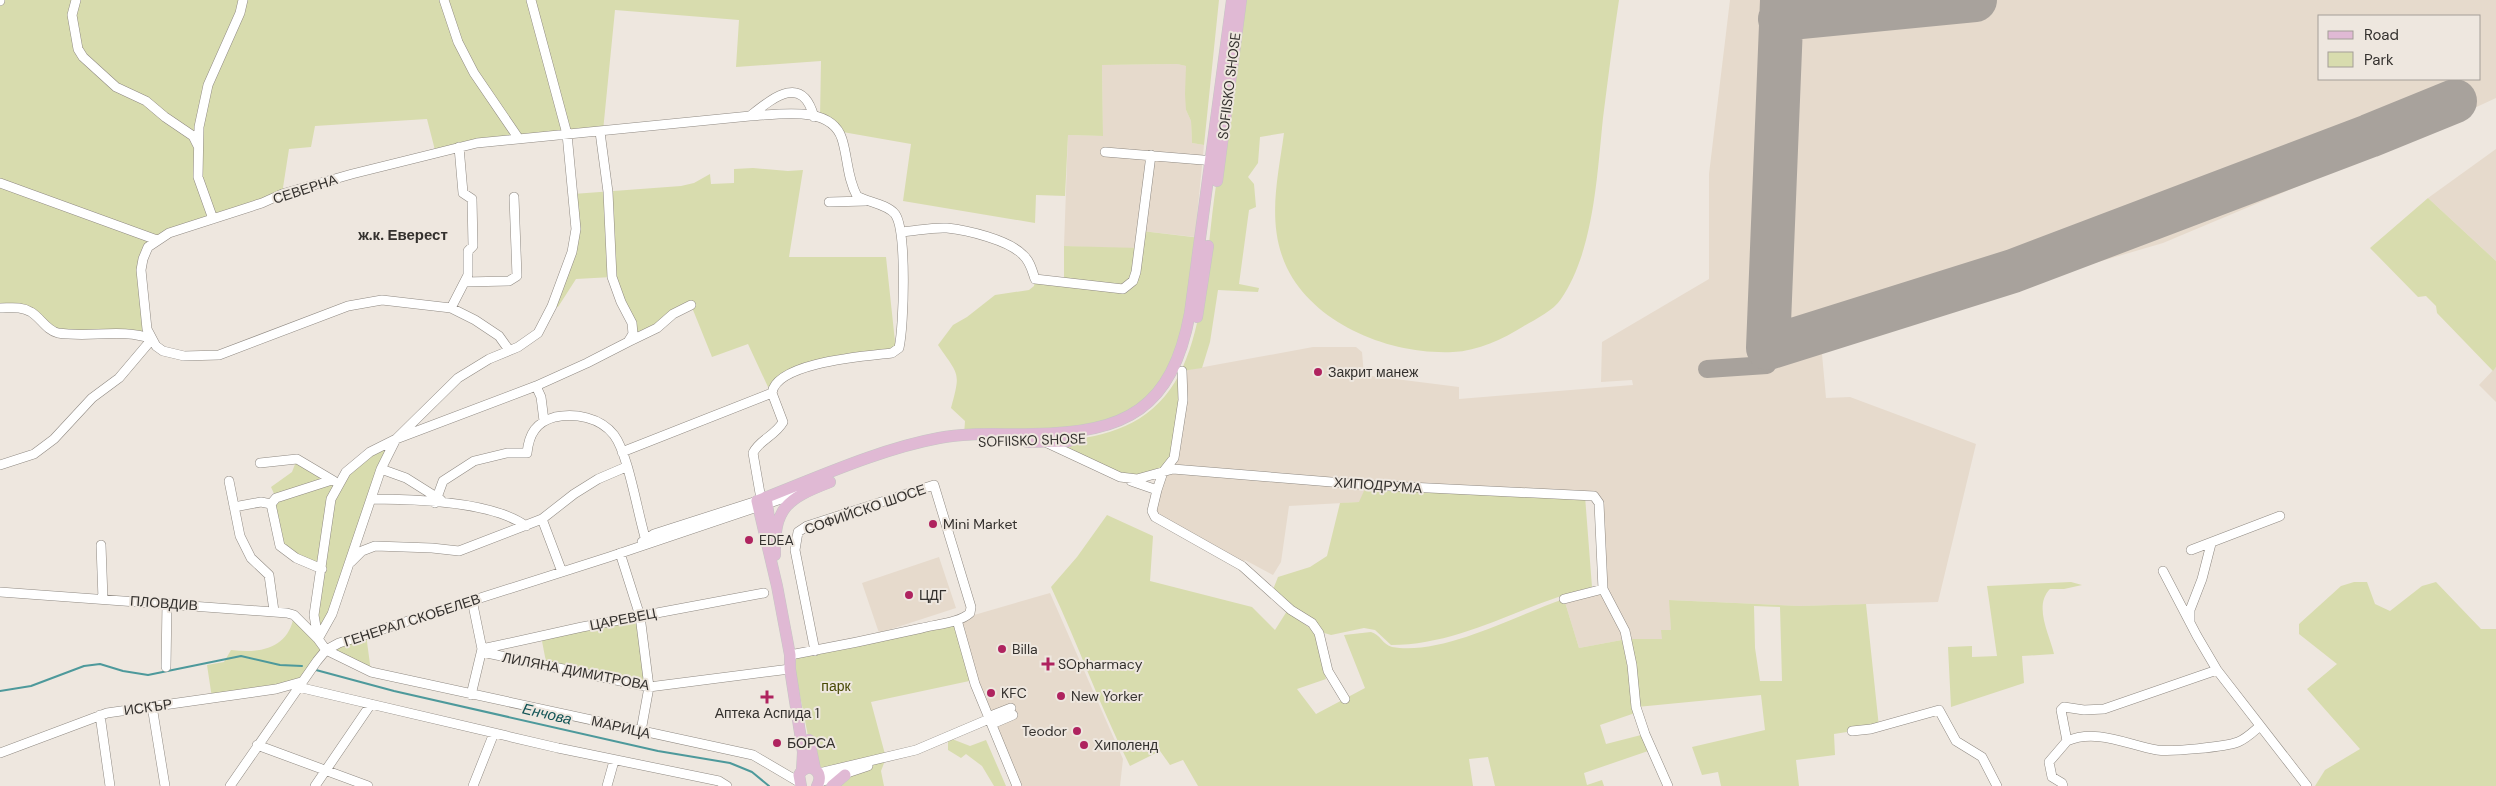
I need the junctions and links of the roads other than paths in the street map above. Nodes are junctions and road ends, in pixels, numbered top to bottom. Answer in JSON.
{"nodes":[{"id":1,"x":76,"y":0,"type":"edge"},
{"id":2,"x":243,"y":0,"type":"edge"},
{"id":3,"x":444,"y":0,"type":"edge"},
{"id":4,"x":532,"y":0,"type":"edge"},
{"id":5,"x":1232,"y":0,"type":"edge"},
{"id":6,"x":1240,"y":0,"type":"edge"},
{"id":7,"x":750,"y":116,"type":"junction"},
{"id":8,"x":814,"y":117,"type":"junction"},
{"id":9,"x":600,"y":132,"type":"junction"},
{"id":10,"x":567,"y":134,"type":"junction"},
{"id":11,"x":519,"y":139,"type":"junction"},
{"id":12,"x":198,"y":146,"type":"junction"},
{"id":13,"x":459,"y":147,"type":"junction"},
{"id":14,"x":1105,"y":152,"type":"dead end"},
{"id":15,"x":1151,"y":155,"type":"junction"},
{"id":16,"x":1216,"y":161,"type":"junction"},
{"id":17,"x":0,"y":183,"type":"edge"},
{"id":18,"x":514,"y":197,"type":"dead end"},
{"id":19,"x":866,"y":201,"type":"junction"},
{"id":20,"x":830,"y":202,"type":"dead end"},
{"id":21,"x":213,"y":219,"type":"junction"},
{"id":22,"x":900,"y":232,"type":"junction"},
{"id":23,"x":157,"y":240,"type":"junction"},
{"id":24,"x":465,"y":282,"type":"junction"},
{"id":25,"x":691,"y":304,"type":"dead end"},
{"id":26,"x":0,"y":308,"type":"edge"},
{"id":27,"x":451,"y":308,"type":"junction"},
{"id":28,"x":152,"y":339,"type":"junction"},
{"id":29,"x":628,"y":342,"type":"junction"},
{"id":30,"x":509,"y":350,"type":"junction"},
{"id":31,"x":1182,"y":371,"type":"junction"},
{"id":32,"x":536,"y":386,"type":"junction"},
{"id":33,"x":772,"y":392,"type":"junction"},
{"id":34,"x":544,"y":421,"type":"junction"},
{"id":35,"x":396,"y":438,"type":"junction"},
{"id":36,"x":1045,"y":442,"type":"junction"},
{"id":37,"x":622,"y":452,"type":"junction"},
{"id":38,"x":1174,"y":458,"type":"junction"},
{"id":39,"x":260,"y":463,"type":"dead end"},
{"id":40,"x":0,"y":465,"type":"edge"},
{"id":41,"x":626,"y":467,"type":"junction"},
{"id":42,"x":381,"y":469,"type":"junction"},
{"id":43,"x":1184,"y":470,"type":"junction"},
{"id":44,"x":1163,"y":472,"type":"junction"},
{"id":45,"x":1120,"y":477,"type":"junction"},
{"id":46,"x":229,"y":481,"type":"dead end"},
{"id":47,"x":336,"y":482,"type":"junction"},
{"id":48,"x":815,"y":487,"type":"junction"},
{"id":49,"x":1158,"y":490,"type":"junction"},
{"id":50,"x":371,"y":499,"type":"junction"},
{"id":51,"x":435,"y":500,"type":"junction"},
{"id":52,"x":762,"y":502,"type":"junction"},
{"id":53,"x":271,"y":504,"type":"junction"},
{"id":54,"x":234,"y":507,"type":"junction"},
{"id":55,"x":2280,"y":516,"type":"dead end"},
{"id":56,"x":542,"y":520,"type":"junction"},
{"id":57,"x":526,"y":526,"type":"junction"},
{"id":58,"x":646,"y":542,"type":"junction"},
{"id":59,"x":2210,"y":544,"type":"junction"},
{"id":60,"x":101,"y":545,"type":"dead end"},
{"id":61,"x":2191,"y":550,"type":"dead end"},
{"id":62,"x":624,"y":551,"type":"junction"},
{"id":63,"x":775,"y":556,"type":"junction"},
{"id":64,"x":350,"y":564,"type":"junction"},
{"id":65,"x":322,"y":568,"type":"junction"},
{"id":66,"x":2163,"y":571,"type":"dead end"},
{"id":67,"x":562,"y":572,"type":"junction"},
{"id":68,"x":777,"y":586,"type":"junction"},
{"id":69,"x":1603,"y":589,"type":"junction"},
{"id":70,"x":0,"y":592,"type":"edge"},
{"id":71,"x":764,"y":593,"type":"dead end"},
{"id":72,"x":103,"y":599,"type":"junction"},
{"id":73,"x":1564,"y":599,"type":"dead end"},
{"id":74,"x":472,"y":600,"type":"junction"},
{"id":75,"x":166,"y":603,"type":"junction"},
{"id":76,"x":274,"y":611,"type":"junction"},
{"id":77,"x":640,"y":616,"type":"junction"},
{"id":78,"x":957,"y":620,"type":"junction"},
{"id":79,"x":2190,"y":622,"type":"junction"},
{"id":80,"x":318,"y":639,"type":"junction"},
{"id":81,"x":326,"y":650,"type":"junction"},
{"id":82,"x":482,"y":650,"type":"junction"},
{"id":83,"x":815,"y":651,"type":"junction"},
{"id":84,"x":790,"y":655,"type":"junction"},
{"id":85,"x":166,"y":667,"type":"dead end"},
{"id":86,"x":790,"y":670,"type":"junction"},
{"id":87,"x":2217,"y":670,"type":"junction"},
{"id":88,"x":299,"y":684,"type":"junction"},
{"id":89,"x":648,"y":688,"type":"junction"},
{"id":90,"x":472,"y":695,"type":"junction"},
{"id":91,"x":1345,"y":699,"type":"dead end"},
{"id":92,"x":371,"y":704,"type":"junction"},
{"id":93,"x":152,"y":706,"type":"junction"},
{"id":94,"x":1012,"y":711,"type":"dead end"},
{"id":95,"x":100,"y":715,"type":"junction"},
{"id":96,"x":990,"y":720,"type":"junction"},
{"id":97,"x":2260,"y":726,"type":"junction"},
{"id":98,"x":640,"y":731,"type":"junction"},
{"id":99,"x":1852,"y":731,"type":"dead end"},
{"id":100,"x":494,"y":734,"type":"junction"},
{"id":101,"x":2067,"y":741,"type":"junction"},
{"id":102,"x":257,"y":745,"type":"junction"},
{"id":103,"x":0,"y":753,"type":"edge"},
{"id":104,"x":886,"y":758,"type":"junction"},
{"id":105,"x":614,"y":761,"type":"junction"},
{"id":106,"x":325,"y":770,"type":"junction"},
{"id":107,"x":845,"y":775,"type":"junction"},
{"id":108,"x":801,"y":777,"type":"edge"},
{"id":109,"x":818,"y":778,"type":"edge"},
{"id":110,"x":110,"y":786,"type":"edge"},
{"id":111,"x":165,"y":786,"type":"edge"},
{"id":112,"x":230,"y":786,"type":"edge"},
{"id":113,"x":314,"y":786,"type":"edge"},
{"id":114,"x":368,"y":786,"type":"edge"},
{"id":115,"x":473,"y":786,"type":"edge"},
{"id":116,"x":607,"y":786,"type":"edge"},
{"id":117,"x":727,"y":786,"type":"edge"},
{"id":118,"x":832,"y":786,"type":"edge"},
{"id":119,"x":1017,"y":786,"type":"edge"},
{"id":120,"x":1668,"y":786,"type":"edge"},
{"id":121,"x":1997,"y":786,"type":"edge"},
{"id":122,"x":2062,"y":786,"type":"edge"},
{"id":123,"x":2307,"y":786,"type":"edge"}],
"edges":[{"from":1,"to":12,"type":"street"},
{"from":2,"to":12,"type":"street"},
{"from":3,"to":11,"type":"street"},
{"from":4,"to":10,"type":"street"},
{"from":5,"to":16,"type":"main road","name":"SOFIISKO SHOSE"},
{"from":6,"to":16,"type":"main road","name":"SOFIISKO SHOSE"},
{"from":7,"to":8,"type":"street","name":"СЕВЕРНА"},
{"from":7,"to":8,"type":"street"},
{"from":7,"to":9,"type":"street","name":"СЕВЕРНА"},
{"from":8,"to":19,"type":"street"},
{"from":9,"to":10,"type":"street","name":"СЕВЕРНА"},
{"from":9,"to":29,"type":"street"},
{"from":10,"to":11,"type":"street","name":"СЕВЕРНА"},
{"from":10,"to":30,"type":"street"},
{"from":11,"to":13,"type":"street","name":"СЕВЕРНА"},
{"from":12,"to":21,"type":"street"},
{"from":13,"to":21,"type":"street","name":"СЕВЕРНА"},
{"from":13,"to":24,"type":"street"},
{"from":14,"to":15,"type":"street"},
{"from":15,"to":16,"type":"street"},
{"from":15,"to":22,"type":"street"},
{"from":16,"to":31,"type":"main road","name":"SOFIISKO SHOSE"},
{"from":16,"to":52,"type":"main road","name":"SOFIISKO SHOSE"},
{"from":17,"to":23,"type":"street"},
{"from":18,"to":24,"type":"street"},
{"from":19,"to":20,"type":"street"},
{"from":19,"to":22,"type":"street"},
{"from":21,"to":23,"type":"street","name":"СЕВЕРНА"},
{"from":22,"to":33,"type":"street"},
{"from":23,"to":28,"type":"street"},
{"from":24,"to":27,"type":"street"},
{"from":25,"to":29,"type":"street"},
{"from":26,"to":28,"type":"street"},
{"from":27,"to":28,"type":"street"},
{"from":27,"to":30,"type":"street"},
{"from":28,"to":40,"type":"street"},
{"from":29,"to":32,"type":"street"},
{"from":30,"to":35,"type":"street"},
{"from":31,"to":36,"type":"main road","name":"SOFIISKO SHOSE"},
{"from":31,"to":38,"type":"street"},
{"from":32,"to":34,"type":"street"},
{"from":32,"to":35,"type":"street"},
{"from":33,"to":37,"type":"street"},
{"from":33,"to":52,"type":"street"},
{"from":34,"to":37,"type":"street"},
{"from":34,"to":51,"type":"street"},
{"from":35,"to":42,"type":"street"},
{"from":35,"to":47,"type":"street"},
{"from":36,"to":45,"type":"street"},
{"from":36,"to":48,"type":"main road","name":"SOFIISKO SHOSE"},
{"from":37,"to":41,"type":"street"},
{"from":38,"to":43,"type":"street"},
{"from":38,"to":44,"type":"street"},
{"from":39,"to":47,"type":"street"},
{"from":41,"to":56,"type":"street"},
{"from":41,"to":58,"type":"street"},
{"from":42,"to":50,"type":"street"},
{"from":42,"to":51,"type":"street"},
{"from":43,"to":44,"type":"street","name":"ХИПОДРУМА"},
{"from":43,"to":69,"type":"street","name":"ХИПОДРУМА"},
{"from":44,"to":45,"type":"street","name":"ХИПОДРУМА"},
{"from":44,"to":49,"type":"street"},
{"from":45,"to":49,"type":"street"},
{"from":46,"to":54,"type":"street"},
{"from":47,"to":53,"type":"street"},
{"from":47,"to":65,"type":"street"},
{"from":48,"to":52,"type":"street","name":"ГЕНЕРАЛ СКОБЕЛЕВ"},
{"from":48,"to":63,"type":"main road","name":"SOFIISKO SHOSE"},
{"from":49,"to":91,"type":"street"},
{"from":50,"to":51,"type":"street"},
{"from":50,"to":64,"type":"street"},
{"from":51,"to":57,"type":"street"},
{"from":52,"to":58,"type":"street","name":"ГЕНЕРАЛ СКОБЕЛЕВ"},
{"from":52,"to":63,"type":"main road"},
{"from":52,"to":68,"type":"main road"},
{"from":53,"to":54,"type":"street"},
{"from":53,"to":65,"type":"street"},
{"from":54,"to":76,"type":"street"},
{"from":55,"to":59,"type":"street"},
{"from":56,"to":57,"type":"street"},
{"from":56,"to":67,"type":"street"},
{"from":57,"to":64,"type":"street"},
{"from":58,"to":62,"type":"street","name":"ГЕНЕРАЛ СКОБЕЛЕВ"},
{"from":59,"to":61,"type":"street"},
{"from":59,"to":79,"type":"street"},
{"from":60,"to":72,"type":"street"},
{"from":62,"to":67,"type":"street","name":"ГЕНЕРАЛ СКОБЕЛЕВ"},
{"from":62,"to":77,"type":"street"},
{"from":63,"to":68,"type":"main road"},
{"from":64,"to":80,"type":"street"},
{"from":65,"to":80,"type":"street"},
{"from":66,"to":79,"type":"street"},
{"from":67,"to":74,"type":"street","name":"ГЕНЕРАЛ СКОБЕЛЕВ"},
{"from":68,"to":84,"type":"main road"},
{"from":69,"to":73,"type":"street"},
{"from":69,"to":120,"type":"street"},
{"from":70,"to":72,"type":"street","name":"ПЛОВДИВ"},
{"from":71,"to":77,"type":"street","name":"ЦАРЕВЕЦ"},
{"from":72,"to":75,"type":"street","name":"ПЛОВДИВ"},
{"from":74,"to":81,"type":"street","name":"ГЕНЕРАЛ СКОБЕЛЕВ"},
{"from":74,"to":82,"type":"street"},
{"from":75,"to":76,"type":"street","name":"ПЛОВДИВ"},
{"from":75,"to":85,"type":"street"},
{"from":76,"to":80,"type":"street","name":"ПЛОВДИВ"},
{"from":77,"to":82,"type":"street","name":"ЦАРЕВЕЦ"},
{"from":77,"to":89,"type":"street"},
{"from":78,"to":83,"type":"street"},
{"from":78,"to":83,"type":"street"},
{"from":78,"to":96,"type":"street"},
{"from":79,"to":87,"type":"street"},
{"from":80,"to":81,"type":"street","name":"ПЛОВДИВ"},
{"from":81,"to":88,"type":"street","name":"ГЕНЕРАЛ СКОБЕЛЕВ"},
{"from":81,"to":90,"type":"street","name":"МАРИЦА"},
{"from":82,"to":89,"type":"street","name":"ЛИЛЯНА ДИМИТРОВА"},
{"from":82,"to":90,"type":"street"},
{"from":83,"to":84,"type":"street"},
{"from":84,"to":86,"type":"main road"},
{"from":84,"to":109,"type":"main road"},
{"from":86,"to":89,"type":"street","name":"ЛИЛЯНА ДИМИТРОВА"},
{"from":86,"to":108,"type":"main road"},
{"from":87,"to":97,"type":"street"},
{"from":87,"to":101,"type":"street"},
{"from":88,"to":92,"type":"street"},
{"from":88,"to":93,"type":"street","name":"ИСКЪР"},
{"from":88,"to":102,"type":"street","name":"ГЕНЕРАЛ СКОБЕЛЕВ"},
{"from":89,"to":98,"type":"street"},
{"from":90,"to":98,"type":"street","name":"МАРИЦА"},
{"from":92,"to":100,"type":"street"},
{"from":92,"to":106,"type":"street"},
{"from":93,"to":95,"type":"street","name":"ИСКЪР"},
{"from":93,"to":111,"type":"street"},
{"from":94,"to":96,"type":"street"},
{"from":95,"to":103,"type":"street","name":"ИСКЪР"},
{"from":95,"to":110,"type":"street"},
{"from":96,"to":104,"type":"street"},
{"from":96,"to":119,"type":"street"},
{"from":97,"to":101,"type":"street"},
{"from":97,"to":123,"type":"street"},
{"from":98,"to":108,"type":"street","name":"МАРИЦА"},
{"from":99,"to":121,"type":"street"},
{"from":100,"to":105,"type":"street"},
{"from":100,"to":115,"type":"street"},
{"from":101,"to":122,"type":"street"},
{"from":102,"to":106,"type":"street"},
{"from":102,"to":112,"type":"street","name":"ГЕНЕРАЛ СКОБЕЛЕВ"},
{"from":104,"to":107,"type":"street"},
{"from":104,"to":109,"type":"street"},
{"from":105,"to":116,"type":"street"},
{"from":105,"to":117,"type":"street"},
{"from":106,"to":113,"type":"street"},
{"from":106,"to":114,"type":"street"},
{"from":107,"to":109,"type":"street"},
{"from":107,"to":118,"type":"main road"},
{"from":108,"to":109,"type":"main road"}]}
